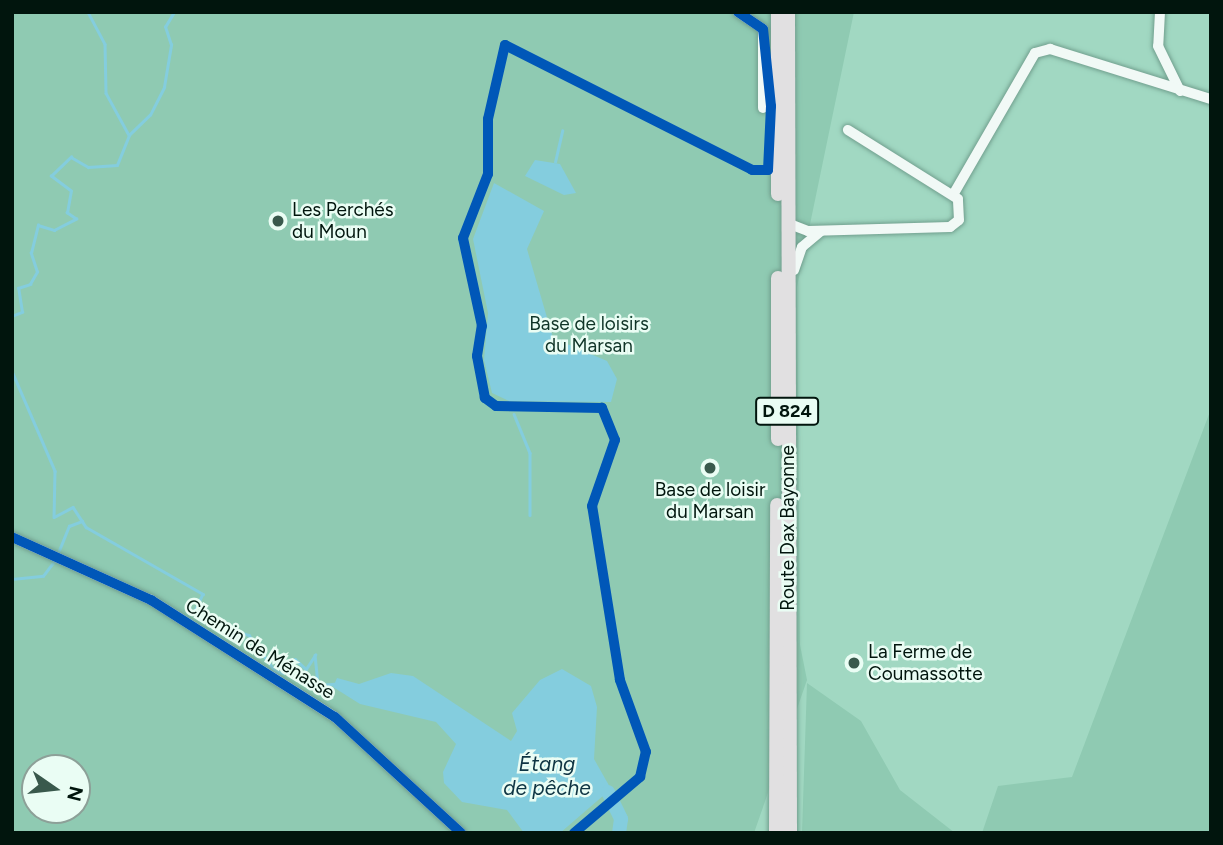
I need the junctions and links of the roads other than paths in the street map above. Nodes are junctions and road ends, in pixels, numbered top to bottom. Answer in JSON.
{"nodes":[{"id":1,"x":738,"y":12,"type":"edge"},
{"id":2,"x":778,"y":12,"type":"edge"},
{"id":3,"x":788,"y":12,"type":"edge"},
{"id":4,"x":1160,"y":12,"type":"edge"},
{"id":5,"x":1180,"y":91,"type":"junction"},
{"id":6,"x":1211,"y":99,"type":"edge"},
{"id":7,"x":763,"y":108,"type":"dead end"},
{"id":8,"x":848,"y":130,"type":"dead end"},
{"id":9,"x":953,"y":195,"type":"junction"},
{"id":10,"x":787,"y":223,"type":"junction"},
{"id":11,"x":837,"y":227,"type":"junction"},
{"id":12,"x":788,"y":369,"type":"junction"},
{"id":13,"x":12,"y":537,"type":"edge"},
{"id":14,"x":461,"y":833,"type":"edge"},
{"id":15,"x":776,"y":833,"type":"edge"},
{"id":16,"x":790,"y":833,"type":"edge"}],
"edges":[{"from":1,"to":7,"type":"street"},
{"from":2,"to":15,"type":"main road","number":"D 824"},
{"from":3,"to":10,"type":"main road","name":"Route Dax Bayonne","number":"D 824"},
{"from":4,"to":5,"type":"street"},
{"from":5,"to":6,"type":"street"},
{"from":5,"to":9,"type":"street"},
{"from":8,"to":9,"type":"street"},
{"from":9,"to":11,"type":"street"},
{"from":10,"to":11,"type":"street"},
{"from":10,"to":12,"type":"main road","name":"Route Dax Bayonne","number":"D 824"},
{"from":11,"to":12,"type":"street"},
{"from":12,"to":16,"type":"main road","name":"Route Dax Bayonne","number":"D 824"},
{"from":13,"to":14,"type":"street","name":"Chemin de Ménasse"}]}
